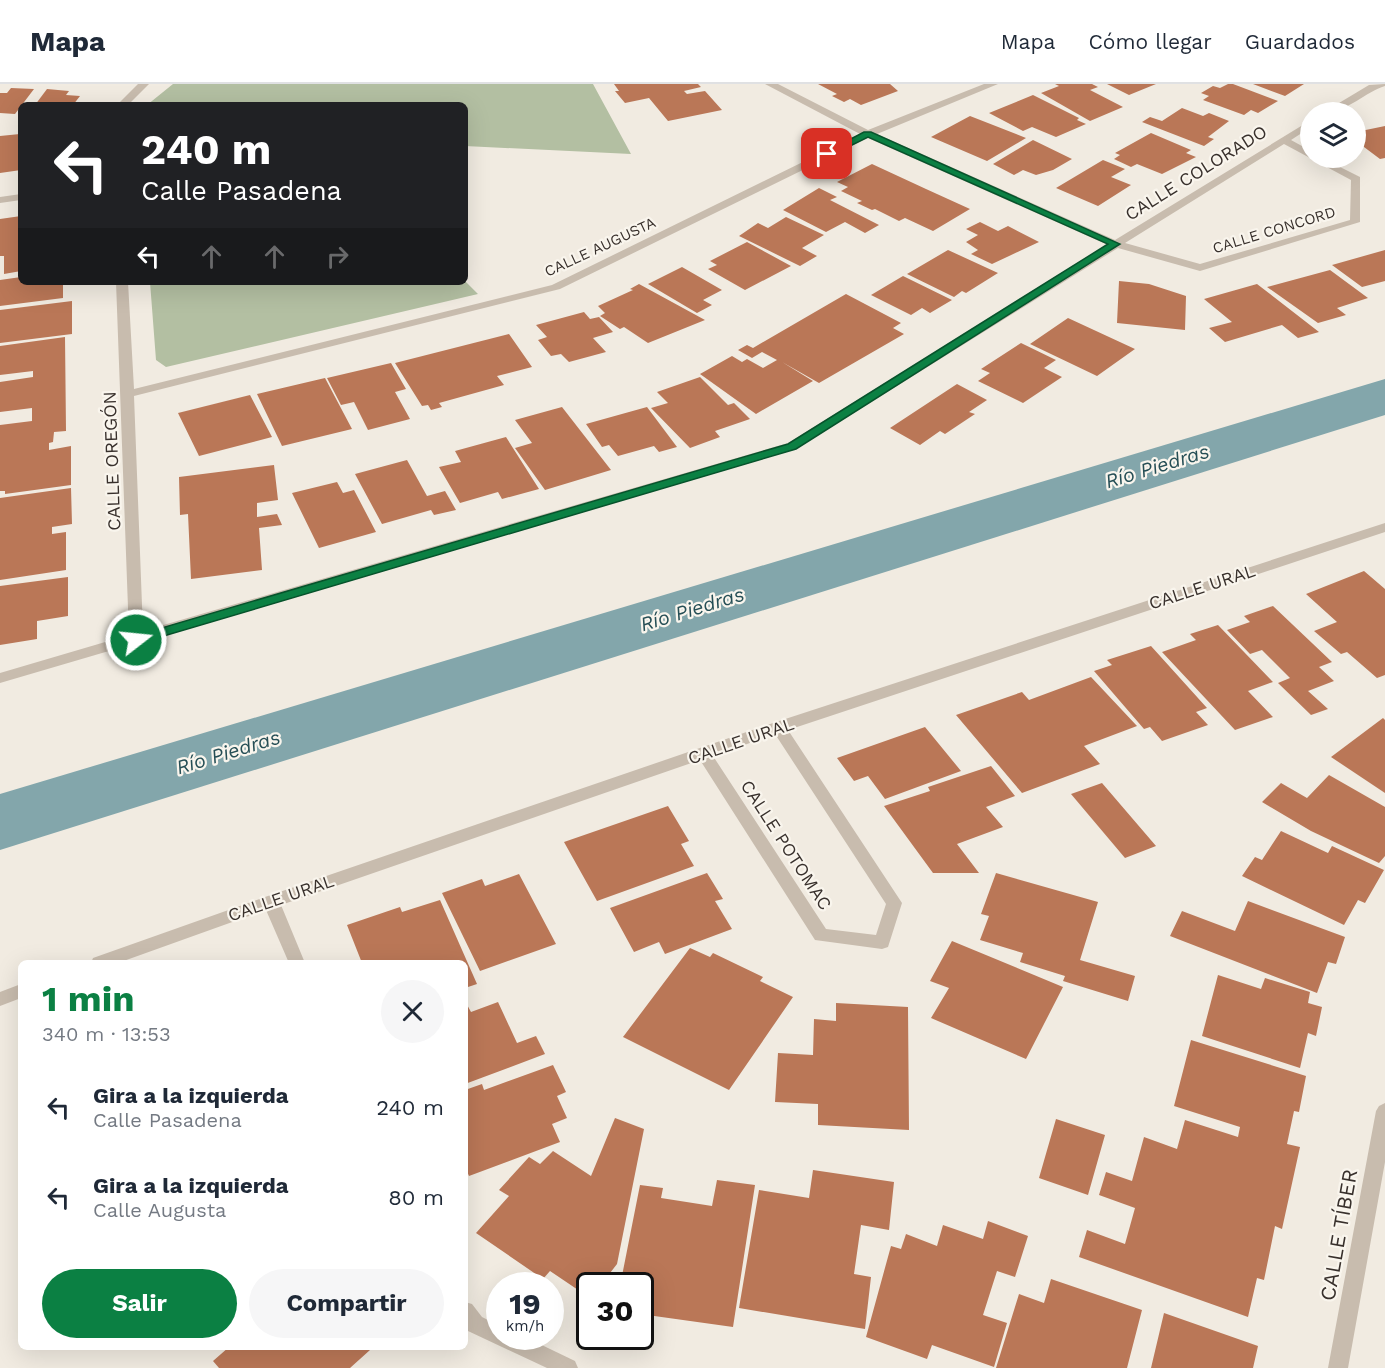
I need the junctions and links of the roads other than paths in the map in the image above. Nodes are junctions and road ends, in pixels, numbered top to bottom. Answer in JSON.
{"nodes":[{"id":1,"x":144,"y":84,"type":"edge"},
{"id":2,"x":770,"y":84,"type":"edge"},
{"id":3,"x":993,"y":84,"type":"edge"},
{"id":4,"x":1382,"y":84,"type":"edge"},
{"id":5,"x":125,"y":102,"type":"edge"},
{"id":6,"x":1346,"y":102,"type":"edge"},
{"id":7,"x":1300,"y":130,"type":"edge"},
{"id":8,"x":868,"y":134,"type":"junction"},
{"id":9,"x":1283,"y":140,"type":"junction"},
{"id":10,"x":1300,"y":149,"type":"edge"},
{"id":11,"x":1334,"y":168,"type":"edge"},
{"id":12,"x":18,"y":197,"type":"edge"},
{"id":13,"x":0,"y":200,"type":"edge"},
{"id":14,"x":1115,"y":244,"type":"junction"},
{"id":15,"x":122,"y":285,"type":"edge"},
{"id":16,"x":128,"y":394,"type":"junction"},
{"id":17,"x":1385,"y":527,"type":"edge"},
{"id":18,"x":136,"y":640,"type":"junction"},
{"id":19,"x":0,"y":678,"type":"edge"},
{"id":20,"x":778,"y":728,"type":"junction"},
{"id":21,"x":704,"y":754,"type":"junction"},
{"id":22,"x":271,"y":901,"type":"junction"},
{"id":23,"x":107,"y":960,"type":"edge"},
{"id":24,"x":296,"y":960,"type":"edge"},
{"id":25,"x":18,"y":993,"type":"edge"},
{"id":26,"x":0,"y":999,"type":"edge"},
{"id":27,"x":1385,"y":1111,"type":"edge"},
{"id":28,"x":468,"y":1315,"type":"edge"},
{"id":29,"x":486,"y":1329,"type":"edge"},
{"id":30,"x":530,"y":1350,"type":"edge"},
{"id":31,"x":568,"y":1368,"type":"edge"},
{"id":32,"x":1338,"y":1368,"type":"edge"}],
"edges":[{"from":1,"to":5,"type":"street"},
{"from":2,"to":8,"type":"street"},
{"from":3,"to":8,"type":"street","name":"CALLE AUGUSTA"},
{"from":4,"to":6,"type":"street"},
{"from":7,"to":9,"type":"street","name":"CALLE COLORADO"},
{"from":8,"to":14,"type":"street"},
{"from":8,"to":16,"type":"street","name":"CALLE AUGUSTA"},
{"from":9,"to":10,"type":"street"},
{"from":9,"to":14,"type":"street","name":"CALLE COLORADO"},
{"from":11,"to":14,"type":"street","name":"CALLE CONCORD"},
{"from":12,"to":13,"type":"street"},
{"from":14,"to":18,"type":"street","name":"CALLE COLORADO"},
{"from":15,"to":16,"type":"street","name":"CALLE OREGÓN"},
{"from":16,"to":18,"type":"street","name":"CALLE OREGÓN"},
{"from":17,"to":20,"type":"street","name":"CALLE URAL"},
{"from":18,"to":19,"type":"street","name":"CALLE COLORADO"},
{"from":20,"to":21,"type":"street","name":"CALLE URAL"},
{"from":20,"to":21,"type":"street","name":"CALLE POTOMAC"},
{"from":21,"to":22,"type":"street","name":"CALLE URAL"},
{"from":22,"to":23,"type":"street","name":"CALLE URAL"},
{"from":22,"to":24,"type":"street"},
{"from":25,"to":26,"type":"street"},
{"from":27,"to":32,"type":"street","name":"CALLE TÍBER"},
{"from":28,"to":29,"type":"street"},
{"from":30,"to":31,"type":"street"}]}
